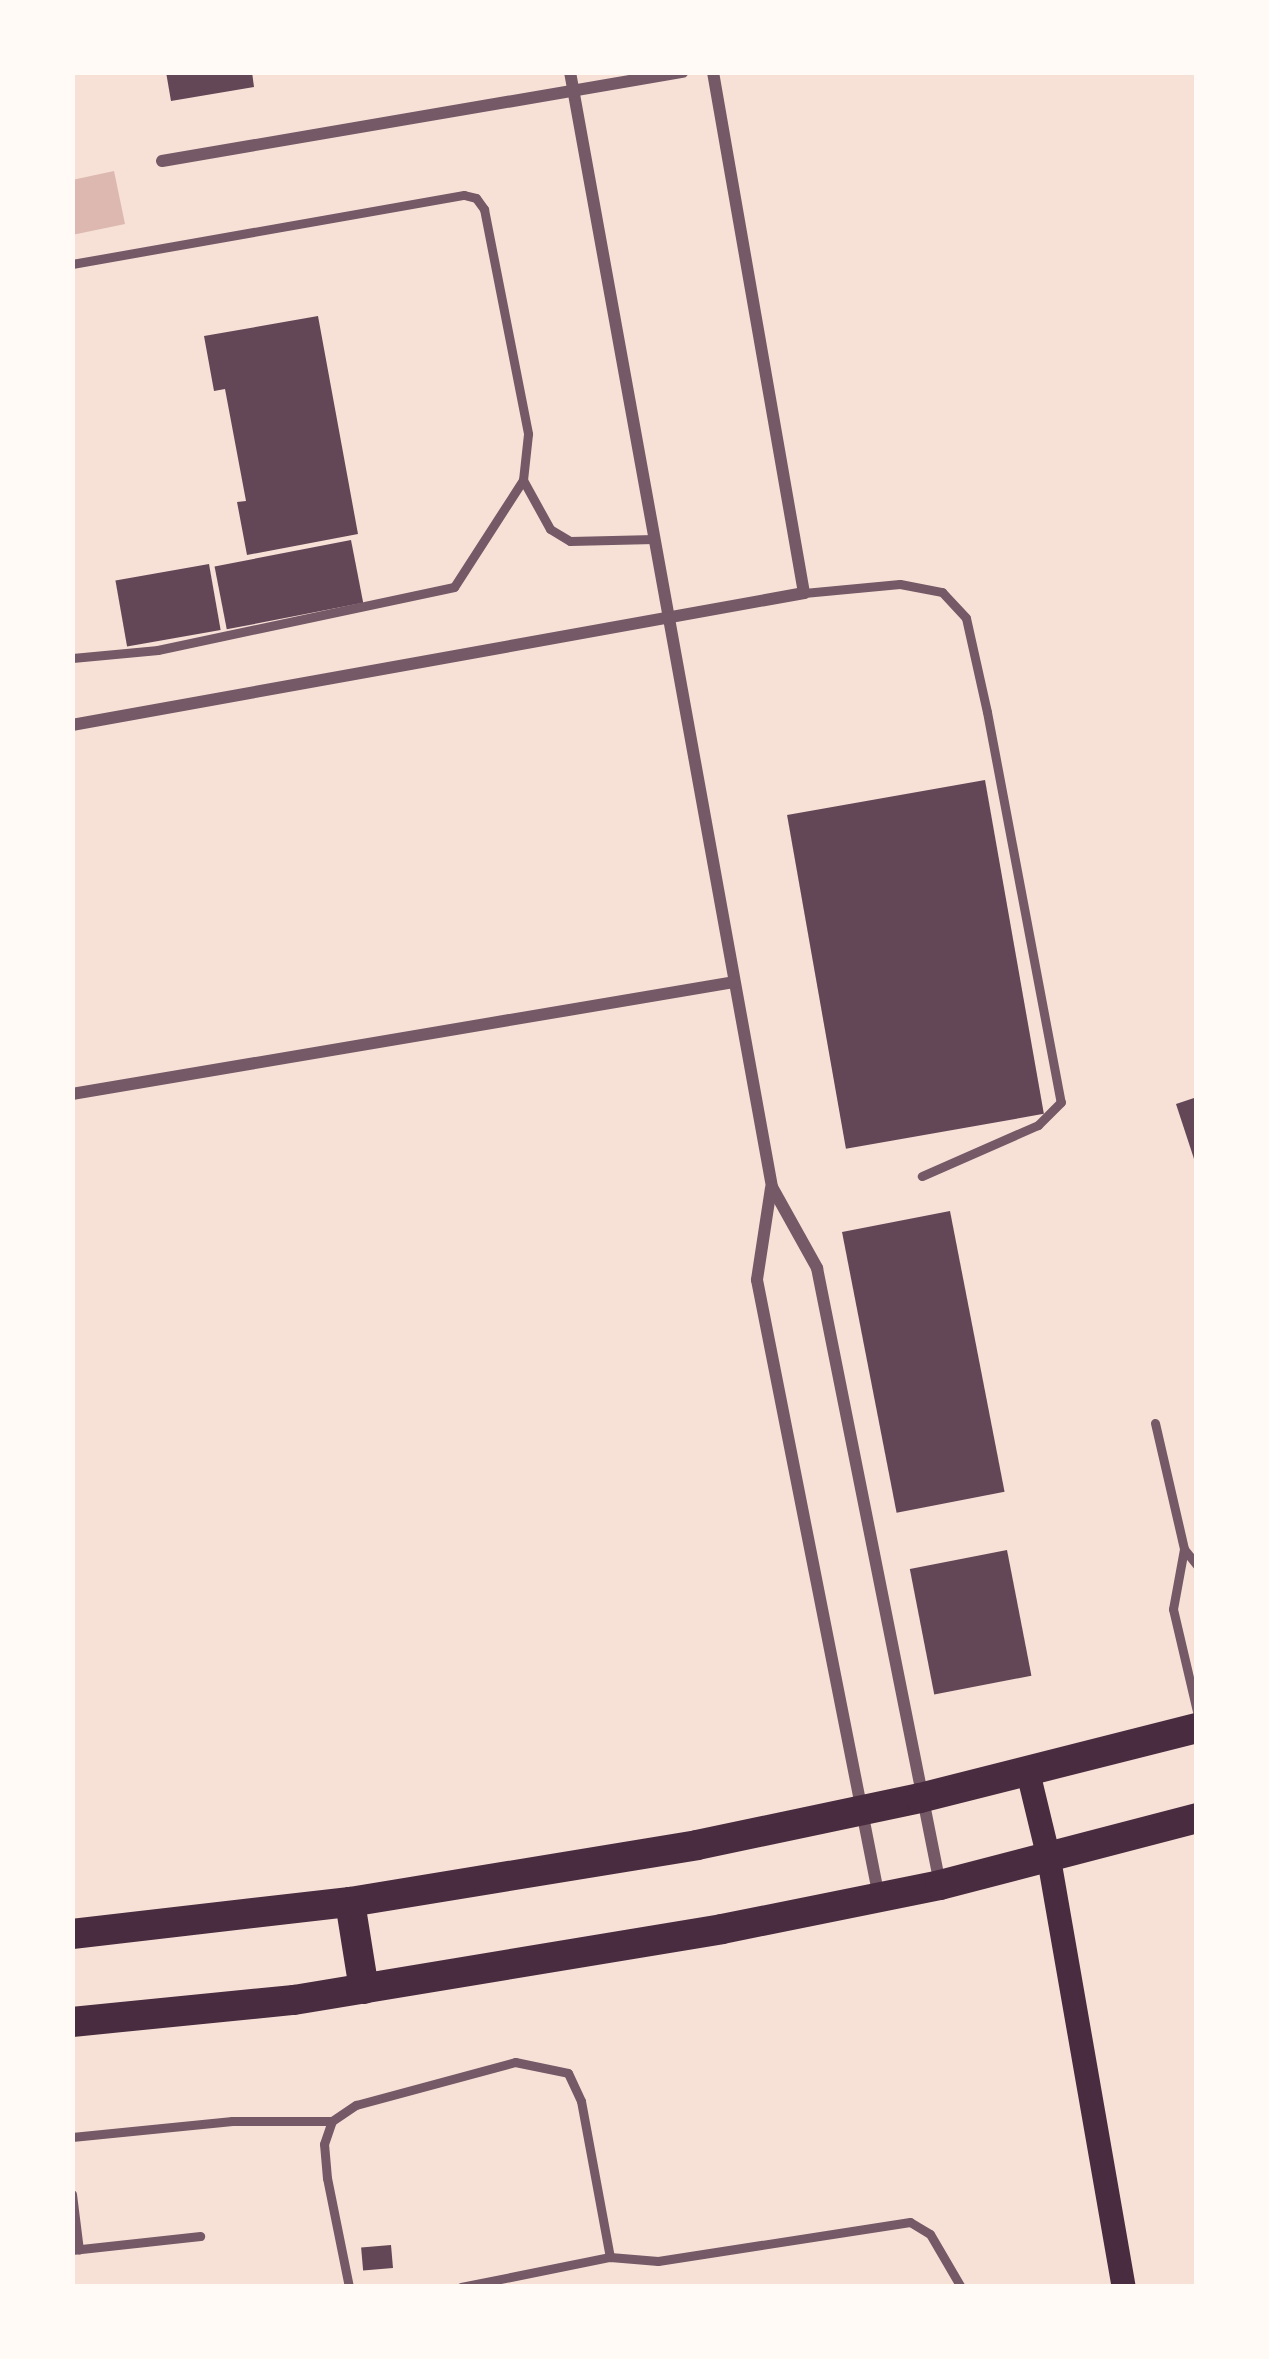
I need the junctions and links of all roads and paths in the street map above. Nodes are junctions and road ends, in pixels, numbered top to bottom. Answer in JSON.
{"nodes":[{"id":1,"x":570,"y":72,"type":"edge"},
{"id":2,"x":682,"y":72,"type":"edge"},
{"id":3,"x":713,"y":72,"type":"edge"},
{"id":4,"x":574,"y":94,"type":"junction"},
{"id":5,"x":162,"y":161,"type":"dead end"},
{"id":6,"x":72,"y":264,"type":"edge"},
{"id":7,"x":523,"y":480,"type":"junction"},
{"id":8,"x":654,"y":539,"type":"junction"},
{"id":9,"x":804,"y":593,"type":"junction"},
{"id":10,"x":669,"y":620,"type":"junction"},
{"id":11,"x":72,"y":658,"type":"edge"},
{"id":12,"x":72,"y":725,"type":"edge"},
{"id":13,"x":734,"y":982,"type":"junction"},
{"id":14,"x":72,"y":1094,"type":"edge"},
{"id":15,"x":922,"y":1176,"type":"dead end"},
{"id":16,"x":772,"y":1187,"type":"junction"},
{"id":17,"x":1155,"y":1423,"type":"dead end"},
{"id":18,"x":1184,"y":1549,"type":"junction"},
{"id":19,"x":1197,"y":1565,"type":"edge"},
{"id":20,"x":1197,"y":1711,"type":"edge"},
{"id":21,"x":1197,"y":1728,"type":"edge"},
{"id":22,"x":1028,"y":1772,"type":"junction"},
{"id":23,"x":920,"y":1798,"type":"junction"},
{"id":24,"x":858,"y":1812,"type":"junction"},
{"id":25,"x":1197,"y":1818,"type":"edge"},
{"id":26,"x":1049,"y":1858,"type":"junction"},
{"id":27,"x":940,"y":1885,"type":"junction"},
{"id":28,"x":879,"y":1897,"type":"junction"},
{"id":29,"x":350,"y":1902,"type":"junction"},
{"id":30,"x":72,"y":1934,"type":"edge"},
{"id":31,"x":364,"y":1989,"type":"junction"},
{"id":32,"x":72,"y":2022,"type":"edge"},
{"id":33,"x":332,"y":2121,"type":"junction"},
{"id":34,"x":72,"y":2137,"type":"edge"},
{"id":35,"x":72,"y":2194,"type":"edge"},
{"id":36,"x":200,"y":2236,"type":"dead end"},
{"id":37,"x":75,"y":2250,"type":"edge"},
{"id":38,"x":610,"y":2257,"type":"junction"},
{"id":39,"x":349,"y":2287,"type":"edge"},
{"id":40,"x":461,"y":2287,"type":"edge"},
{"id":41,"x":961,"y":2287,"type":"edge"},
{"id":42,"x":1124,"y":2287,"type":"edge"}],
"edges":[{"from":1,"to":4,"type":"street"},
{"from":2,"to":4,"type":"street"},
{"from":3,"to":9,"type":"street"},
{"from":4,"to":5,"type":"street"},
{"from":4,"to":8,"type":"street"},
{"from":6,"to":7,"type":"lane"},
{"from":7,"to":8,"type":"lane"},
{"from":7,"to":11,"type":"lane"},
{"from":8,"to":10,"type":"street"},
{"from":9,"to":10,"type":"street"},
{"from":9,"to":15,"type":"lane"},
{"from":10,"to":12,"type":"street"},
{"from":10,"to":13,"type":"street"},
{"from":13,"to":14,"type":"street"},
{"from":13,"to":16,"type":"street"},
{"from":16,"to":23,"type":"street"},
{"from":16,"to":24,"type":"street"},
{"from":17,"to":18,"type":"lane"},
{"from":18,"to":19,"type":"lane"},
{"from":18,"to":20,"type":"lane"},
{"from":21,"to":22,"type":"highway"},
{"from":22,"to":23,"type":"highway"},
{"from":22,"to":26,"type":"main road"},
{"from":23,"to":24,"type":"highway"},
{"from":23,"to":27,"type":"street"},
{"from":24,"to":28,"type":"street"},
{"from":24,"to":29,"type":"highway"},
{"from":25,"to":26,"type":"highway"},
{"from":26,"to":27,"type":"highway"},
{"from":26,"to":42,"type":"main road"},
{"from":27,"to":28,"type":"highway"},
{"from":28,"to":31,"type":"highway"},
{"from":29,"to":30,"type":"highway"},
{"from":29,"to":31,"type":"highway"},
{"from":31,"to":32,"type":"highway"},
{"from":33,"to":34,"type":"lane"},
{"from":33,"to":38,"type":"lane"},
{"from":33,"to":39,"type":"lane"},
{"from":35,"to":37,"type":"lane"},
{"from":36,"to":37,"type":"lane"},
{"from":38,"to":40,"type":"lane"},
{"from":38,"to":41,"type":"lane"}]}
